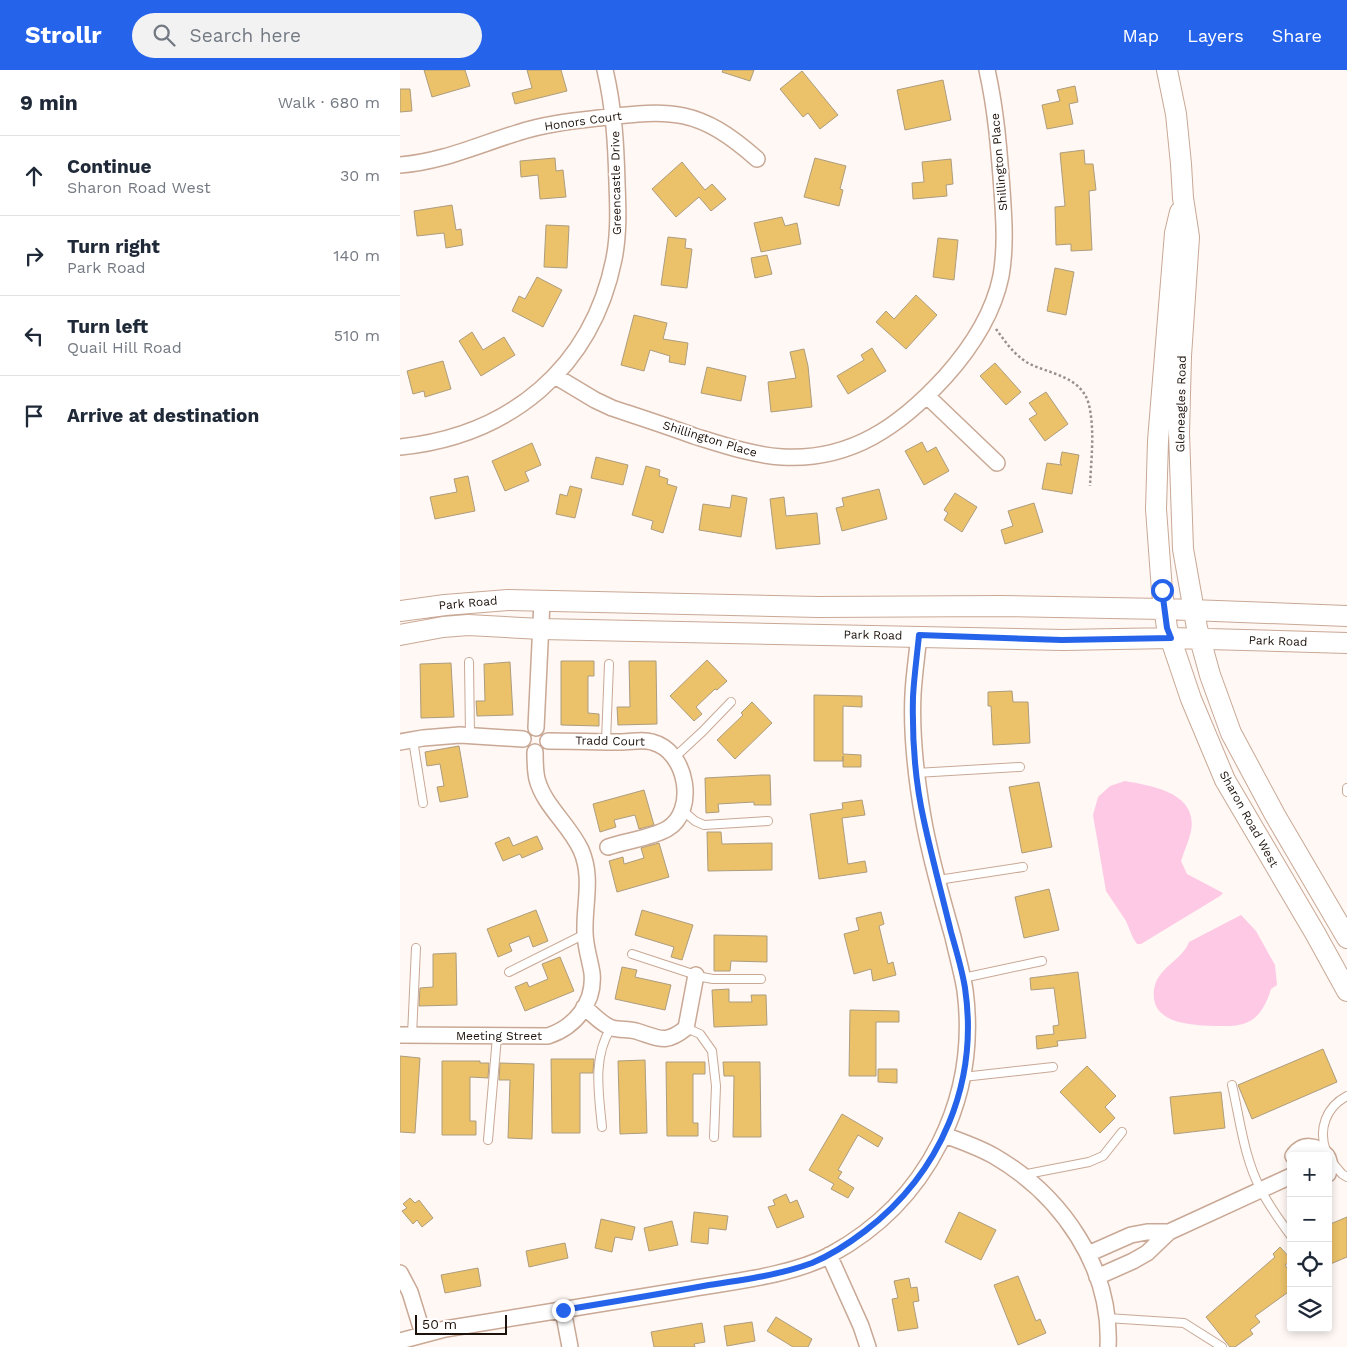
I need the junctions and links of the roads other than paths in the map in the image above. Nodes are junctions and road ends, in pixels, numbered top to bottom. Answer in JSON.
{"nodes":[{"id":1,"x":605,"y":70,"type":"edge"},
{"id":2,"x":987,"y":70,"type":"edge"},
{"id":3,"x":1167,"y":70,"type":"edge"},
{"id":4,"x":613,"y":116,"type":"junction"},
{"id":5,"x":757,"y":159,"type":"dead end"},
{"id":6,"x":400,"y":165,"type":"edge"},
{"id":7,"x":1183,"y":198,"type":"junction"},
{"id":8,"x":555,"y":376,"type":"junction"},
{"id":9,"x":927,"y":396,"type":"junction"},
{"id":10,"x":400,"y":447,"type":"edge"},
{"id":11,"x":997,"y":462,"type":"dead end"},
{"id":12,"x":542,"y":601,"type":"junction"},
{"id":13,"x":1164,"y":609,"type":"junction"},
{"id":14,"x":1193,"y":610,"type":"junction"},
{"id":15,"x":400,"y":611,"type":"edge"},
{"id":16,"x":1347,"y":616,"type":"edge"},
{"id":17,"x":541,"y":629,"type":"junction"},
{"id":18,"x":400,"y":635,"type":"edge"},
{"id":19,"x":919,"y":635,"type":"junction"},
{"id":20,"x":1171,"y":638,"type":"junction"},
{"id":21,"x":1200,"y":639,"type":"junction"},
{"id":22,"x":1347,"y":644,"type":"edge"},
{"id":23,"x":469,"y":662,"type":"dead end"},
{"id":24,"x":610,"y":664,"type":"dead end"},
{"id":25,"x":731,"y":702,"type":"dead end"},
{"id":26,"x":536,"y":728,"type":"junction"},
{"id":27,"x":470,"y":735,"type":"junction"},
{"id":28,"x":524,"y":739,"type":"junction"},
{"id":29,"x":406,"y":741,"type":"edge"},
{"id":30,"x":548,"y":741,"type":"junction"},
{"id":31,"x":606,"y":741,"type":"junction"},
{"id":32,"x":535,"y":752,"type":"junction"},
{"id":33,"x":675,"y":757,"type":"junction"},
{"id":34,"x":1020,"y":767,"type":"dead end"},
{"id":35,"x":916,"y":773,"type":"junction"},
{"id":36,"x":423,"y":803,"type":"dead end"},
{"id":37,"x":682,"y":810,"type":"junction"},
{"id":38,"x":768,"y":821,"type":"dead end"},
{"id":39,"x":608,"y":847,"type":"dead end"},
{"id":40,"x":1022,"y":867,"type":"dead end"},
{"id":41,"x":938,"y":880,"type":"junction"},
{"id":42,"x":585,"y":934,"type":"junction"},
{"id":43,"x":1347,"y":938,"type":"edge"},
{"id":44,"x":416,"y":948,"type":"dead end"},
{"id":45,"x":632,"y":954,"type":"dead end"},
{"id":46,"x":1042,"y":961,"type":"dead end"},
{"id":47,"x":509,"y":972,"type":"dead end"},
{"id":48,"x":696,"y":975,"type":"junction"},
{"id":49,"x":963,"y":978,"type":"junction"},
{"id":50,"x":761,"y":980,"type":"dead end"},
{"id":51,"x":1347,"y":991,"type":"edge"},
{"id":52,"x":584,"y":1007,"type":"junction"},
{"id":53,"x":611,"y":1028,"type":"junction"},
{"id":54,"x":686,"y":1028,"type":"junction"},
{"id":55,"x":406,"y":1035,"type":"edge"},
{"id":56,"x":497,"y":1037,"type":"junction"},
{"id":57,"x":1053,"y":1068,"type":"dead end"},
{"id":58,"x":963,"y":1077,"type":"junction"},
{"id":59,"x":1232,"y":1085,"type":"dead end"},
{"id":60,"x":1347,"y":1096,"type":"edge"},
{"id":61,"x":602,"y":1127,"type":"dead end"},
{"id":62,"x":1122,"y":1132,"type":"dead end"},
{"id":63,"x":944,"y":1135,"type":"junction"},
{"id":64,"x":714,"y":1137,"type":"dead end"},
{"id":65,"x":488,"y":1140,"type":"dead end"},
{"id":66,"x":1297,"y":1152,"type":"edge"},
{"id":67,"x":1324,"y":1152,"type":"edge"},
{"id":68,"x":1326,"y":1152,"type":"edge"},
{"id":69,"x":1332,"y":1162,"type":"edge"},
{"id":70,"x":1022,"y":1175,"type":"junction"},
{"id":71,"x":1347,"y":1177,"type":"edge"},
{"id":72,"x":1287,"y":1178,"type":"edge"},
{"id":73,"x":1261,"y":1190,"type":"junction"},
{"id":74,"x":1287,"y":1230,"type":"edge"},
{"id":75,"x":1169,"y":1232,"type":"junction"},
{"id":76,"x":1088,"y":1254,"type":"junction"},
{"id":77,"x":829,"y":1256,"type":"junction"},
{"id":78,"x":400,"y":1273,"type":"edge"},
{"id":79,"x":1097,"y":1277,"type":"junction"},
{"id":80,"x":563,"y":1310,"type":"junction"},
{"id":81,"x":1106,"y":1318,"type":"junction"},
{"id":82,"x":424,"y":1334,"type":"junction"},
{"id":83,"x":400,"y":1341,"type":"edge"},
{"id":84,"x":570,"y":1347,"type":"edge"},
{"id":85,"x":868,"y":1347,"type":"edge"},
{"id":86,"x":1108,"y":1347,"type":"edge"},
{"id":87,"x":1222,"y":1347,"type":"edge"}],
"edges":[{"from":1,"to":4,"type":"street","name":"Greencastle Drive"},
{"from":2,"to":9,"type":"street","name":"Shillington Place"},
{"from":3,"to":7,"type":"main road","name":"Gleneagles Road"},
{"from":4,"to":5,"type":"street","name":"Honors Court"},
{"from":4,"to":6,"type":"street","name":"Honors Court"},
{"from":4,"to":8,"type":"street","name":"Greencastle Drive"},
{"from":7,"to":13,"type":"main road","name":"Gleneagles Road"},
{"from":7,"to":14,"type":"main road","name":"Gleneagles Road"},
{"from":8,"to":9,"type":"street","name":"Shillington Place"},
{"from":8,"to":10,"type":"street","name":"Greencastle Drive"},
{"from":9,"to":11,"type":"street"},
{"from":12,"to":13,"type":"main road","name":"Park Road"},
{"from":12,"to":15,"type":"main road","name":"Park Road"},
{"from":12,"to":17,"type":"street"},
{"from":13,"to":14,"type":"main road","name":"Park Road"},
{"from":13,"to":20,"type":"main road","name":"Sharon Road West"},
{"from":14,"to":16,"type":"main road","name":"Park Road"},
{"from":14,"to":21,"type":"main road","name":"Sharon Road West"},
{"from":17,"to":18,"type":"main road","name":"Park Road"},
{"from":17,"to":19,"type":"main road","name":"Park Road"},
{"from":17,"to":26,"type":"street"},
{"from":19,"to":20,"type":"main road","name":"Park Road"},
{"from":19,"to":35,"type":"street"},
{"from":20,"to":21,"type":"main road","name":"Park Road"},
{"from":20,"to":51,"type":"main road","name":"Sharon Road West"},
{"from":21,"to":22,"type":"main road","name":"Park Road"},
{"from":21,"to":43,"type":"main road","name":"Sharon Road West"},
{"from":23,"to":27,"type":"lane"},
{"from":24,"to":31,"type":"lane"},
{"from":25,"to":33,"type":"lane"},
{"from":26,"to":28,"type":"street"},
{"from":26,"to":30,"type":"street"},
{"from":27,"to":28,"type":"street"},
{"from":27,"to":29,"type":"street"},
{"from":28,"to":32,"type":"street"},
{"from":29,"to":36,"type":"lane"},
{"from":30,"to":31,"type":"street","name":"Tradd Court"},
{"from":30,"to":32,"type":"street"},
{"from":31,"to":33,"type":"street","name":"Tradd Court"},
{"from":32,"to":42,"type":"street","name":"Meeting Street"},
{"from":33,"to":37,"type":"street"},
{"from":34,"to":35,"type":"lane"},
{"from":35,"to":41,"type":"street"},
{"from":37,"to":38,"type":"lane"},
{"from":37,"to":39,"type":"street"},
{"from":40,"to":41,"type":"lane"},
{"from":41,"to":49,"type":"street"},
{"from":42,"to":47,"type":"lane"},
{"from":42,"to":52,"type":"street","name":"Meeting Street"},
{"from":44,"to":55,"type":"lane"},
{"from":45,"to":48,"type":"lane"},
{"from":46,"to":49,"type":"lane"},
{"from":48,"to":50,"type":"lane"},
{"from":48,"to":54,"type":"street"},
{"from":49,"to":58,"type":"street"},
{"from":52,"to":53,"type":"street"},
{"from":52,"to":56,"type":"street","name":"Meeting Street"},
{"from":53,"to":54,"type":"street"},
{"from":53,"to":61,"type":"lane"},
{"from":54,"to":64,"type":"lane"},
{"from":55,"to":56,"type":"street","name":"Meeting Street"},
{"from":56,"to":65,"type":"lane"},
{"from":57,"to":58,"type":"lane"},
{"from":58,"to":63,"type":"street"},
{"from":59,"to":73,"type":"lane"},
{"from":60,"to":68,"type":"lane"},
{"from":62,"to":70,"type":"lane"},
{"from":63,"to":70,"type":"street"},
{"from":63,"to":77,"type":"street"},
{"from":66,"to":67,"type":"street"},
{"from":69,"to":71,"type":"lane"},
{"from":70,"to":76,"type":"street"},
{"from":72,"to":73,"type":"street"},
{"from":73,"to":74,"type":"lane"},
{"from":73,"to":75,"type":"street"},
{"from":75,"to":76,"type":"street"},
{"from":75,"to":79,"type":"street"},
{"from":76,"to":79,"type":"street"},
{"from":77,"to":80,"type":"street"},
{"from":77,"to":85,"type":"street"},
{"from":78,"to":82,"type":"street"},
{"from":79,"to":81,"type":"street"},
{"from":80,"to":82,"type":"street"},
{"from":80,"to":84,"type":"street"},
{"from":81,"to":86,"type":"street"},
{"from":81,"to":87,"type":"lane"},
{"from":82,"to":83,"type":"street"}]}
